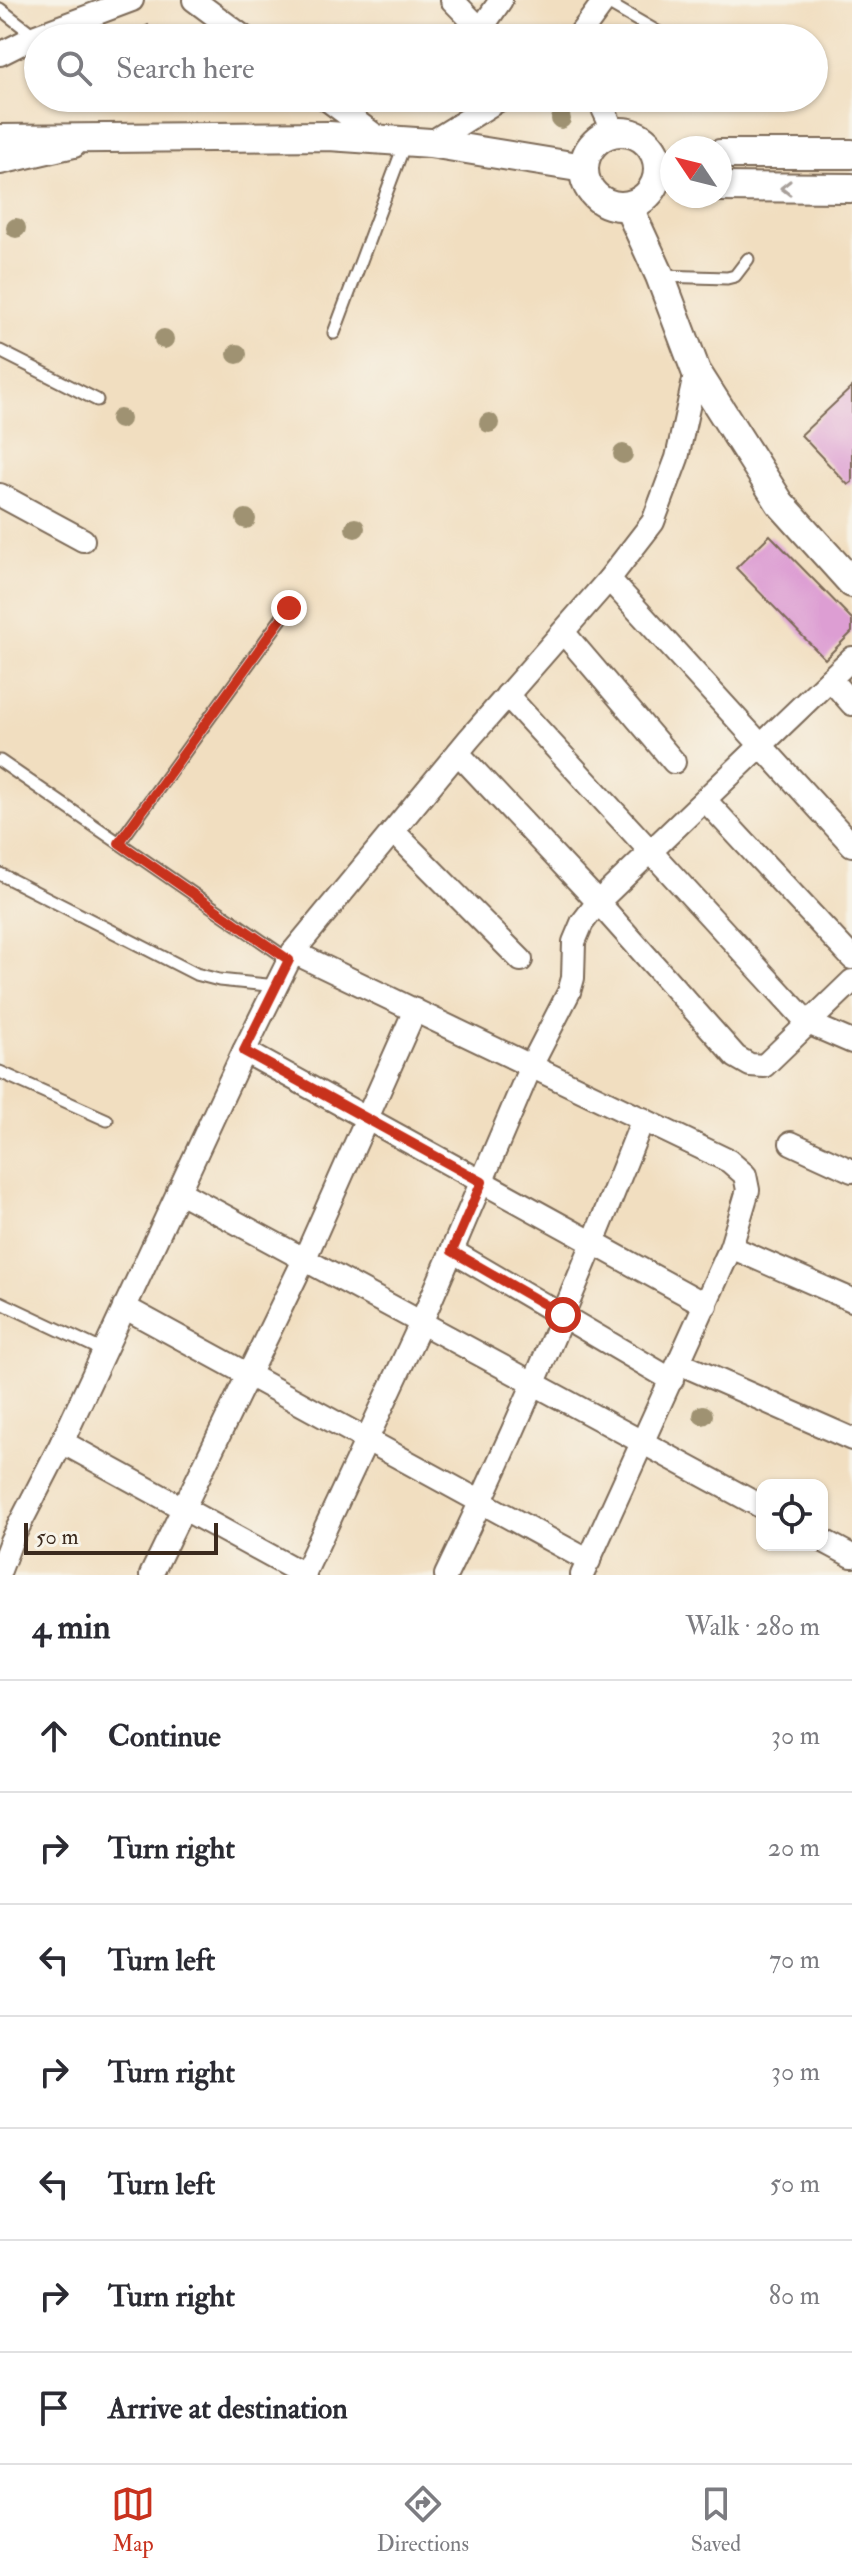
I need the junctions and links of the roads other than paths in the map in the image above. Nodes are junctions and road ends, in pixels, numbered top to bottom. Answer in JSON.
{"nodes":[{"id":1,"x":132,"y":0,"type":"edge"},
{"id":2,"x":194,"y":0,"type":"edge"},
{"id":3,"x":452,"y":0,"type":"edge"},
{"id":4,"x":501,"y":0,"type":"edge"},
{"id":5,"x":605,"y":1,"type":"edge"},
{"id":6,"x":0,"y":9,"type":"edge"},
{"id":7,"x":68,"y":24,"type":"edge"},
{"id":8,"x":226,"y":24,"type":"edge"},
{"id":9,"x":475,"y":24,"type":"edge"},
{"id":10,"x":490,"y":24,"type":"edge"},
{"id":11,"x":588,"y":24,"type":"edge"},
{"id":12,"x":644,"y":24,"type":"edge"},
{"id":13,"x":24,"y":27,"type":"edge"},
{"id":14,"x":24,"y":42,"type":"edge"},
{"id":15,"x":0,"y":54,"type":"edge"},
{"id":16,"x":351,"y":112,"type":"edge"},
{"id":17,"x":470,"y":112,"type":"edge"},
{"id":18,"x":605,"y":112,"type":"edge"},
{"id":19,"x":614,"y":132,"type":"junction"},
{"id":20,"x":110,"y":138,"type":"junction"},
{"id":21,"x":0,"y":139,"type":"edge"},
{"id":22,"x":405,"y":141,"type":"junction"},
{"id":23,"x":660,"y":151,"type":"edge"},
{"id":24,"x":732,"y":154,"type":"edge"},
{"id":25,"x":852,"y":154,"type":"edge"},
{"id":26,"x":0,"y":163,"type":"edge"},
{"id":27,"x":584,"y":168,"type":"junction"},
{"id":28,"x":732,"y":187,"type":"edge"},
{"id":29,"x":852,"y":188,"type":"edge"},
{"id":30,"x":660,"y":189,"type":"edge"},
{"id":31,"x":628,"y":206,"type":"junction"},
{"id":32,"x":748,"y":259,"type":"dead end"},
{"id":33,"x":660,"y":276,"type":"junction"},
{"id":34,"x":334,"y":333,"type":"dead end"},
{"id":35,"x":0,"y":351,"type":"edge"},
{"id":36,"x":696,"y":371,"type":"junction"},
{"id":37,"x":97,"y":400,"type":"dead end"},
{"id":38,"x":0,"y":495,"type":"edge"},
{"id":39,"x":83,"y":540,"type":"dead end"},
{"id":40,"x":609,"y":579,"type":"junction"},
{"id":41,"x":852,"y":583,"type":"edge"},
{"id":42,"x":289,"y":608,"type":"dead end"},
{"id":43,"x":563,"y":632,"type":"junction"},
{"id":44,"x":852,"y":658,"type":"edge"},
{"id":45,"x":830,"y":679,"type":"junction"},
{"id":46,"x":507,"y":695,"type":"junction"},
{"id":47,"x":852,"y":704,"type":"edge"},
{"id":48,"x":762,"y":744,"type":"junction"},
{"id":49,"x":458,"y":753,"type":"junction"},
{"id":50,"x":0,"y":761,"type":"edge"},
{"id":51,"x":674,"y":762,"type":"dead end"},
{"id":52,"x":705,"y":800,"type":"junction"},
{"id":53,"x":393,"y":831,"type":"junction"},
{"id":54,"x":119,"y":843,"type":"junction"},
{"id":55,"x":852,"y":845,"type":"edge"},
{"id":56,"x":651,"y":851,"type":"junction"},
{"id":57,"x":0,"y":874,"type":"edge"},
{"id":58,"x":598,"y":902,"type":"junction"},
{"id":59,"x":291,"y":956,"type":"junction"},
{"id":60,"x":852,"y":958,"type":"edge"},
{"id":61,"x":521,"y":960,"type":"dead end"},
{"id":62,"x":852,"y":981,"type":"edge"},
{"id":63,"x":277,"y":986,"type":"junction"},
{"id":64,"x":415,"y":1010,"type":"junction"},
{"id":65,"x":808,"y":1023,"type":"junction"},
{"id":66,"x":852,"y":1042,"type":"edge"},
{"id":67,"x":244,"y":1051,"type":"junction"},
{"id":68,"x":531,"y":1066,"type":"junction"},
{"id":69,"x":0,"y":1072,"type":"edge"},
{"id":70,"x":366,"y":1118,"type":"junction"},
{"id":71,"x":643,"y":1119,"type":"junction"},
{"id":72,"x":107,"y":1120,"type":"dead end"},
{"id":73,"x":791,"y":1143,"type":"dead end"},
{"id":74,"x":852,"y":1171,"type":"edge"},
{"id":75,"x":482,"y":1182,"type":"junction"},
{"id":76,"x":178,"y":1191,"type":"junction"},
{"id":77,"x":594,"y":1243,"type":"junction"},
{"id":78,"x":731,"y":1247,"type":"junction"},
{"id":79,"x":452,"y":1251,"type":"junction"},
{"id":80,"x":304,"y":1260,"type":"junction"},
{"id":81,"x":852,"y":1300,"type":"edge"},
{"id":82,"x":0,"y":1302,"type":"edge"},
{"id":83,"x":706,"y":1305,"type":"junction"},
{"id":84,"x":124,"y":1307,"type":"junction"},
{"id":85,"x":563,"y":1315,"type":"junction"},
{"id":86,"x":421,"y":1323,"type":"junction"},
{"id":87,"x":104,"y":1351,"type":"junction"},
{"id":88,"x":676,"y":1371,"type":"junction"},
{"id":89,"x":249,"y":1376,"type":"junction"},
{"id":90,"x":533,"y":1383,"type":"junction"},
{"id":91,"x":852,"y":1439,"type":"edge"},
{"id":92,"x":366,"y":1440,"type":"junction"},
{"id":93,"x":62,"y":1442,"type":"junction"},
{"id":94,"x":643,"y":1443,"type":"junction"},
{"id":95,"x":481,"y":1503,"type":"junction"},
{"id":96,"x":756,"y":1504,"type":"edge"},
{"id":97,"x":184,"y":1509,"type":"junction"},
{"id":98,"x":6,"y":1538,"type":"edge"},
{"id":99,"x":828,"y":1543,"type":"edge"},
{"id":100,"x":852,"y":1556,"type":"edge"},
{"id":101,"x":585,"y":1568,"type":"edge"},
{"id":102,"x":0,"y":1570,"type":"edge"},
{"id":103,"x":304,"y":1574,"type":"edge"},
{"id":104,"x":151,"y":1575,"type":"edge"},
{"id":105,"x":446,"y":1575,"type":"edge"}],
"edges":[{"from":1,"to":7,"type":"street"},
{"from":2,"to":8,"type":"street"},
{"from":3,"to":9,"type":"street"},
{"from":4,"to":10,"type":"street"},
{"from":5,"to":11,"type":"street"},
{"from":5,"to":12,"type":"lane"},
{"from":6,"to":13,"type":"lane"},
{"from":14,"to":15,"type":"street"},
{"from":16,"to":22,"type":"street"},
{"from":17,"to":22,"type":"street"},
{"from":18,"to":19,"type":"street"},
{"from":19,"to":23,"type":"street"},
{"from":19,"to":27,"type":"street"},
{"from":20,"to":21,"type":"street"},
{"from":20,"to":22,"type":"street"},
{"from":20,"to":26,"type":"street"},
{"from":22,"to":27,"type":"street"},
{"from":22,"to":34,"type":"lane"},
{"from":24,"to":25,"type":"street"},
{"from":27,"to":31,"type":"street"},
{"from":29,"to":28,"type":"street","one_way":true},
{"from":30,"to":31,"type":"street"},
{"from":31,"to":33,"type":"street"},
{"from":32,"to":33,"type":"lane"},
{"from":33,"to":36,"type":"street"},
{"from":35,"to":37,"type":"lane"},
{"from":36,"to":40,"type":"street"},
{"from":36,"to":41,"type":"street"},
{"from":38,"to":39,"type":"street"},
{"from":40,"to":43,"type":"street"},
{"from":40,"to":48,"type":"street"},
{"from":42,"to":54,"type":"lane"},
{"from":43,"to":46,"type":"street"},
{"from":43,"to":51,"type":"street"},
{"from":44,"to":45,"type":"street"},
{"from":45,"to":47,"type":"street"},
{"from":45,"to":48,"type":"street"},
{"from":46,"to":49,"type":"street"},
{"from":46,"to":56,"type":"street"},
{"from":48,"to":52,"type":"street"},
{"from":48,"to":55,"type":"street"},
{"from":49,"to":53,"type":"street"},
{"from":49,"to":58,"type":"street"},
{"from":50,"to":54,"type":"lane"},
{"from":52,"to":56,"type":"street"},
{"from":52,"to":60,"type":"street"},
{"from":53,"to":59,"type":"street"},
{"from":53,"to":61,"type":"street"},
{"from":54,"to":59,"type":"lane"},
{"from":56,"to":58,"type":"street"},
{"from":56,"to":65,"type":"street"},
{"from":57,"to":63,"type":"lane"},
{"from":58,"to":65,"type":"street"},
{"from":58,"to":68,"type":"street"},
{"from":59,"to":63,"type":"street"},
{"from":59,"to":64,"type":"street"},
{"from":62,"to":65,"type":"street"},
{"from":63,"to":67,"type":"street"},
{"from":64,"to":68,"type":"street"},
{"from":64,"to":70,"type":"street"},
{"from":65,"to":66,"type":"street"},
{"from":67,"to":70,"type":"street"},
{"from":67,"to":76,"type":"street"},
{"from":68,"to":71,"type":"street"},
{"from":68,"to":75,"type":"street"},
{"from":69,"to":72,"type":"lane"},
{"from":70,"to":75,"type":"street"},
{"from":70,"to":80,"type":"street"},
{"from":71,"to":77,"type":"street"},
{"from":71,"to":78,"type":"street"},
{"from":73,"to":74,"type":"street"},
{"from":75,"to":77,"type":"street"},
{"from":75,"to":79,"type":"street"},
{"from":76,"to":80,"type":"street"},
{"from":76,"to":84,"type":"street"},
{"from":77,"to":83,"type":"street"},
{"from":77,"to":85,"type":"street"},
{"from":78,"to":81,"type":"street"},
{"from":78,"to":83,"type":"street"},
{"from":79,"to":85,"type":"street"},
{"from":79,"to":86,"type":"street"},
{"from":80,"to":86,"type":"street"},
{"from":80,"to":89,"type":"street"},
{"from":82,"to":87,"type":"lane"},
{"from":83,"to":88,"type":"street"},
{"from":84,"to":87,"type":"street"},
{"from":84,"to":89,"type":"street"},
{"from":85,"to":88,"type":"street"},
{"from":85,"to":90,"type":"street"},
{"from":86,"to":90,"type":"street"},
{"from":86,"to":92,"type":"street"},
{"from":87,"to":93,"type":"street"},
{"from":88,"to":91,"type":"street"},
{"from":88,"to":94,"type":"street"},
{"from":89,"to":92,"type":"street"},
{"from":89,"to":97,"type":"street"},
{"from":90,"to":94,"type":"street"},
{"from":90,"to":95,"type":"street"},
{"from":92,"to":95,"type":"street"},
{"from":92,"to":103,"type":"street"},
{"from":93,"to":97,"type":"street"},
{"from":93,"to":98,"type":"street"},
{"from":94,"to":96,"type":"street"},
{"from":94,"to":101,"type":"street"},
{"from":95,"to":101,"type":"street"},
{"from":95,"to":105,"type":"street"},
{"from":97,"to":103,"type":"street"},
{"from":97,"to":104,"type":"street"},
{"from":98,"to":102,"type":"street"},
{"from":99,"to":100,"type":"street"}]}
